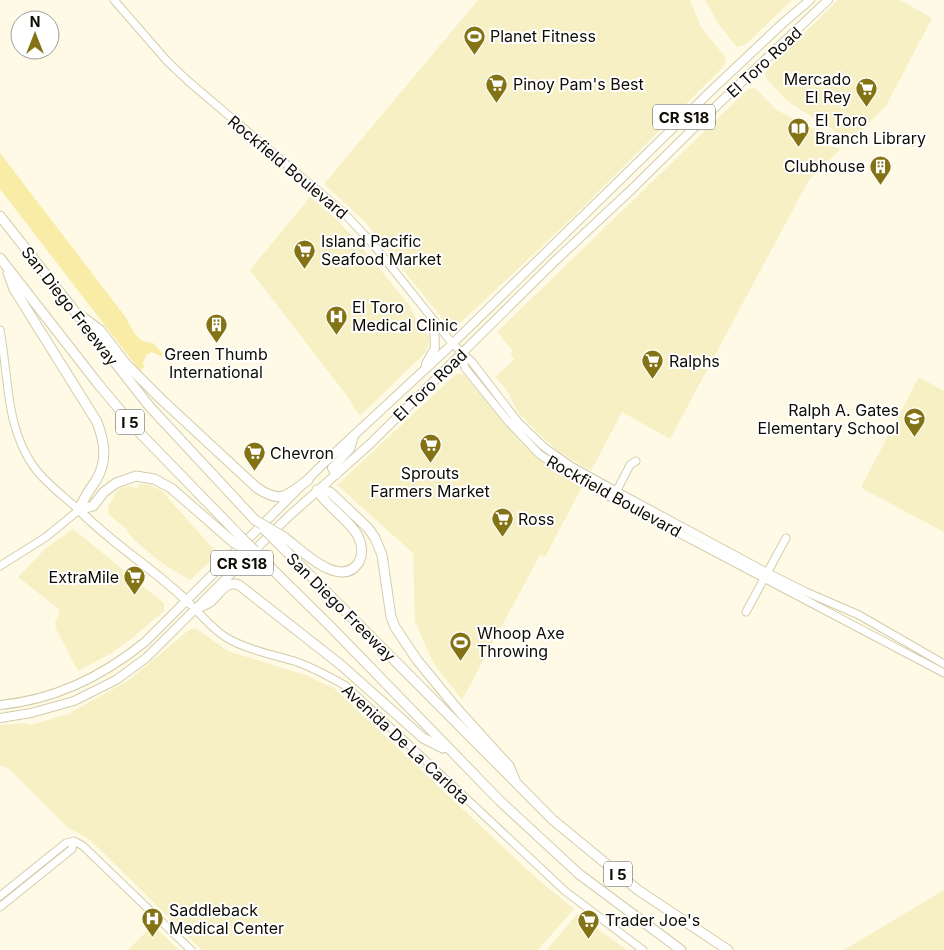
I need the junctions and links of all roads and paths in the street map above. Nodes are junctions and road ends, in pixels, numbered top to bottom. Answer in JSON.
{"nodes":[{"id":1,"x":114,"y":0,"type":"edge"},
{"id":2,"x":810,"y":0,"type":"edge"},
{"id":3,"x":828,"y":0,"type":"edge"},
{"id":4,"x":742,"y":63,"type":"junction"},
{"id":5,"x":752,"y":74,"type":"junction"},
{"id":6,"x":586,"y":212,"type":"junction"},
{"id":7,"x":0,"y":216,"type":"edge"},
{"id":8,"x":596,"y":222,"type":"junction"},
{"id":9,"x":2,"y":261,"type":"edge"},
{"id":10,"x":74,"y":310,"type":"junction"},
{"id":11,"x":434,"y":321,"type":"junction"},
{"id":12,"x":0,"y":330,"type":"edge"},
{"id":13,"x":452,"y":343,"type":"junction"},
{"id":14,"x":462,"y":354,"type":"junction"},
{"id":15,"x":421,"y":372,"type":"junction"},
{"id":16,"x":355,"y":435,"type":"junction"},
{"id":17,"x":636,"y":461,"type":"dead end"},
{"id":18,"x":336,"y":475,"type":"junction"},
{"id":19,"x":308,"y":480,"type":"junction"},
{"id":20,"x":317,"y":490,"type":"junction"},
{"id":21,"x":616,"y":491,"type":"junction"},
{"id":22,"x":612,"y":498,"type":"junction"},
{"id":23,"x":79,"y":510,"type":"junction"},
{"id":24,"x":786,"y":538,"type":"dead end"},
{"id":25,"x":281,"y":540,"type":"junction"},
{"id":26,"x":262,"y":559,"type":"junction"},
{"id":27,"x":0,"y":566,"type":"edge"},
{"id":28,"x":766,"y":576,"type":"junction"},
{"id":29,"x":186,"y":601,"type":"junction"},
{"id":30,"x":195,"y":609,"type":"junction"},
{"id":31,"x":746,"y":612,"type":"dead end"},
{"id":32,"x":944,"y":664,"type":"edge"},
{"id":33,"x":944,"y":673,"type":"edge"},
{"id":34,"x":0,"y":705,"type":"edge"},
{"id":35,"x":0,"y":718,"type":"edge"},
{"id":36,"x":450,"y":751,"type":"junction"},
{"id":37,"x":518,"y":786,"type":"junction"},
{"id":38,"x":74,"y":842,"type":"junction"},
{"id":39,"x":0,"y":896,"type":"edge"},
{"id":40,"x":0,"y":907,"type":"edge"},
{"id":41,"x":191,"y":950,"type":"edge"},
{"id":42,"x":642,"y":950,"type":"edge"},
{"id":43,"x":681,"y":950,"type":"edge"},
{"id":44,"x":728,"y":950,"type":"edge"}],
"edges":[{"from":1,"to":11,"type":"main road","name":"Rockfield Boulevard"},
{"from":2,"to":4,"type":"main road","name":"El Toro Road","number":"CR S18"},
{"from":3,"to":5,"type":"main road","name":"El Toro Road","number":"CR S18"},
{"from":4,"to":5,"type":"main road"},
{"from":4,"to":6,"type":"main road","name":"El Toro Road","number":"CR S18"},
{"from":5,"to":8,"type":"main road","name":"El Toro Road","number":"CR S18"},
{"from":6,"to":8,"type":"main road"},
{"from":6,"to":13,"type":"main road","name":"El Toro Road","number":"CR S18"},
{"from":7,"to":10,"type":"highway","name":"San Diego Freeway","number":"I 5"},
{"from":8,"to":14,"type":"main road","name":"El Toro Road","number":"CR S18"},
{"from":9,"to":23,"type":"highway"},
{"from":9,"to":26,"type":"highway","name":"San Diego Freeway","number":"I 5","bridge":true},
{"from":10,"to":19,"type":"highway"},
{"from":10,"to":25,"type":"highway","name":"San Diego Freeway","number":"I 5","bridge":true},
{"from":11,"to":13,"type":"main road","name":"Rockfield Boulevard"},
{"from":11,"to":15,"type":"main road"},
{"from":12,"to":23,"type":"main road","name":"Avenida De La Carlota"},
{"from":13,"to":14,"type":"main road","name":"Rockfield Boulevard"},
{"from":13,"to":15,"type":"main road","name":"El Toro Road","number":"CR S18"},
{"from":14,"to":18,"type":"main road","name":"El Toro Road","number":"CR S18"},
{"from":14,"to":21,"type":"main road","name":"Rockfield Boulevard"},
{"from":14,"to":22,"type":"main road","name":"Rockfield Boulevard"},
{"from":15,"to":16,"type":"main road","name":"El Toro Road","number":"CR S18"},
{"from":16,"to":18,"type":"main road"},
{"from":16,"to":19,"type":"main road","name":"El Toro Road","number":"CR S18"},
{"from":17,"to":21,"type":"main road"},
{"from":18,"to":20,"type":"main road","name":"El Toro Road","number":"CR S18"},
{"from":19,"to":29,"type":"main road","name":"El Toro Road","number":"CR S18"},
{"from":20,"to":25,"type":"highway"},
{"from":20,"to":30,"type":"main road","name":"El Toro Road","number":"CR S18"},
{"from":20,"to":37,"type":"highway"},
{"from":21,"to":22,"type":"main road"},
{"from":21,"to":28,"type":"main road","name":"Rockfield Boulevard"},
{"from":22,"to":28,"type":"main road","name":"Rockfield Boulevard"},
{"from":23,"to":26,"type":"highway","bridge":true},
{"from":23,"to":27,"type":"main road"},
{"from":23,"to":29,"type":"main road","name":"Avenida De La Carlota"},
{"from":24,"to":28,"type":"main road"},
{"from":25,"to":37,"type":"highway","name":"San Diego Freeway","number":"I 5"},
{"from":26,"to":36,"type":"highway","name":"San Diego Freeway","number":"I 5"},
{"from":28,"to":31,"type":"main road"},
{"from":28,"to":32,"type":"main road","name":"Rockfield Boulevard"},
{"from":28,"to":33,"type":"main road","name":"Rockfield Boulevard"},
{"from":29,"to":30,"type":"main road","name":"Avenida De La Carlota"},
{"from":29,"to":34,"type":"main road","name":"El Toro Road","number":"CR S18"},
{"from":30,"to":35,"type":"main road","name":"El Toro Road","number":"CR S18"},
{"from":30,"to":36,"type":"highway"},
{"from":30,"to":42,"type":"main road","name":"Avenida De La Carlota"},
{"from":36,"to":43,"type":"highway","name":"San Diego Freeway","number":"I 5"},
{"from":37,"to":44,"type":"highway","name":"San Diego Freeway","number":"I 5"},
{"from":38,"to":39,"type":"main road"},
{"from":38,"to":40,"type":"main road"},
{"from":38,"to":41,"type":"main road"}]}
